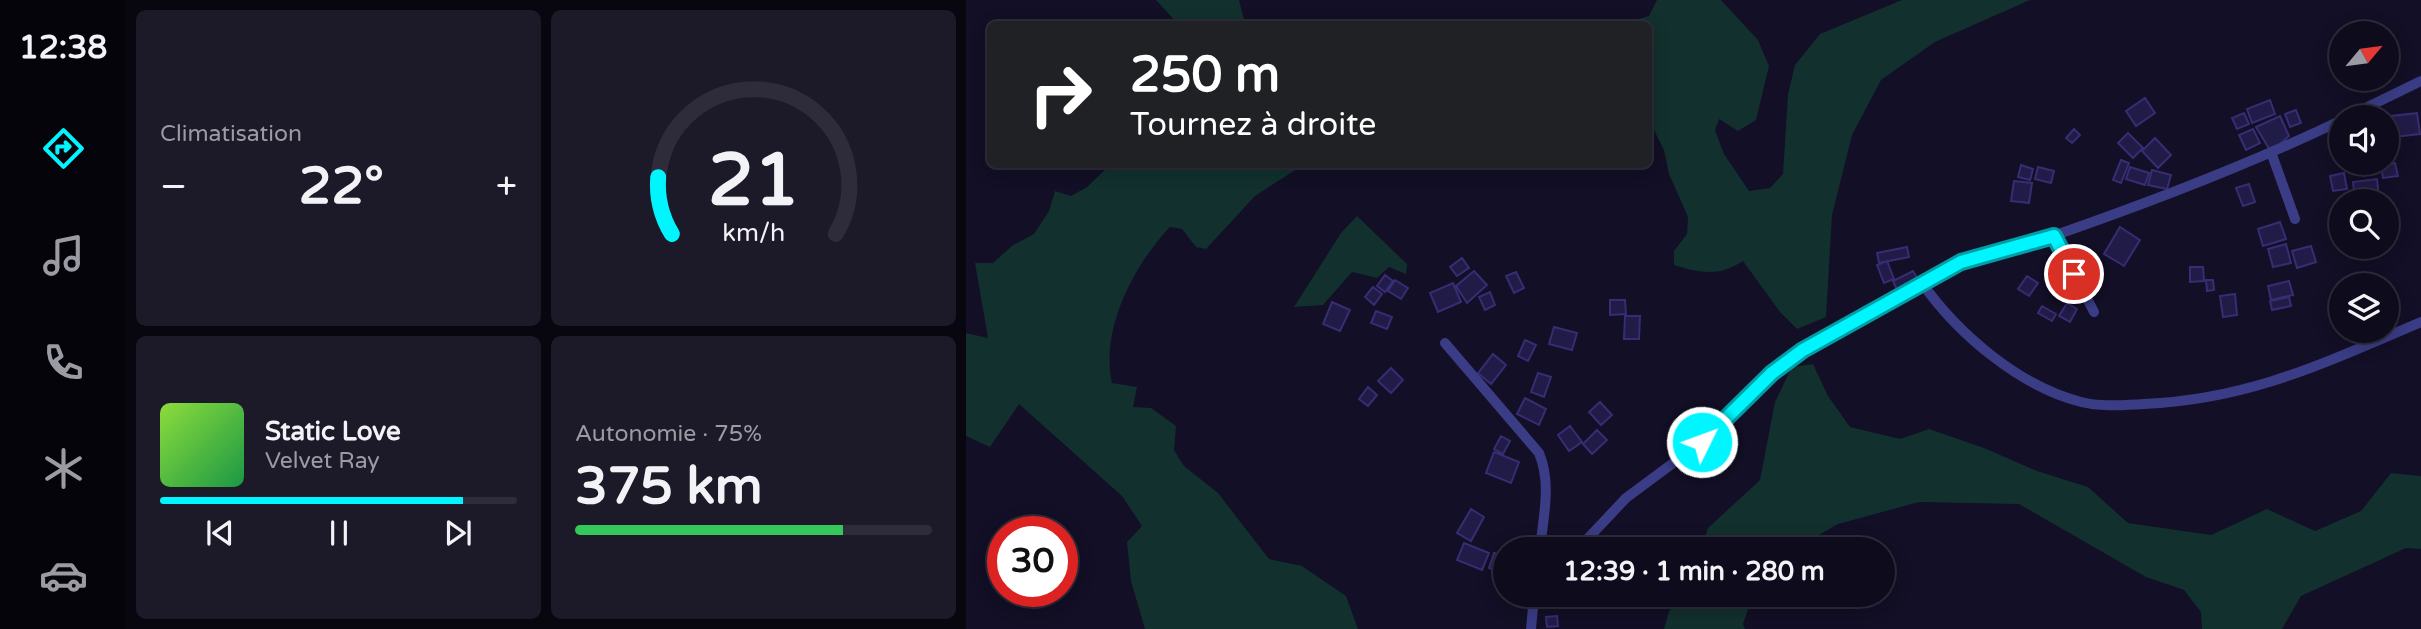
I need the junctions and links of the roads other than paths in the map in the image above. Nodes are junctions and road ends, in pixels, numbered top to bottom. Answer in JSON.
{"nodes":[{"id":1,"x":2421,"y":80,"type":"edge"},
{"id":2,"x":2371,"y":105,"type":"edge"},
{"id":3,"x":2329,"y":126,"type":"edge"},
{"id":4,"x":2271,"y":152,"type":"junction"},
{"id":5,"x":2295,"y":219,"type":"dead end"},
{"id":6,"x":2054,"y":236,"type":"junction"},
{"id":7,"x":1922,"y":283,"type":"junction"},
{"id":8,"x":2094,"y":312,"type":"dead end"},
{"id":9,"x":2421,"y":321,"type":"edge"},
{"id":10,"x":1445,"y":343,"type":"dead end"},
{"id":11,"x":1541,"y":537,"type":"edge"},
{"id":12,"x":1589,"y":537,"type":"edge"},
{"id":13,"x":1533,"y":607,"type":"edge"},
{"id":14,"x":1531,"y":629,"type":"edge"}],
"edges":[{"from":1,"to":2,"type":"street"},
{"from":3,"to":4,"type":"street"},
{"from":4,"to":5,"type":"street"},
{"from":4,"to":6,"type":"street"},
{"from":6,"to":7,"type":"street"},
{"from":6,"to":8,"type":"street"},
{"from":7,"to":9,"type":"street"},
{"from":7,"to":12,"type":"street"},
{"from":10,"to":11,"type":"street"},
{"from":13,"to":14,"type":"street"}]}
